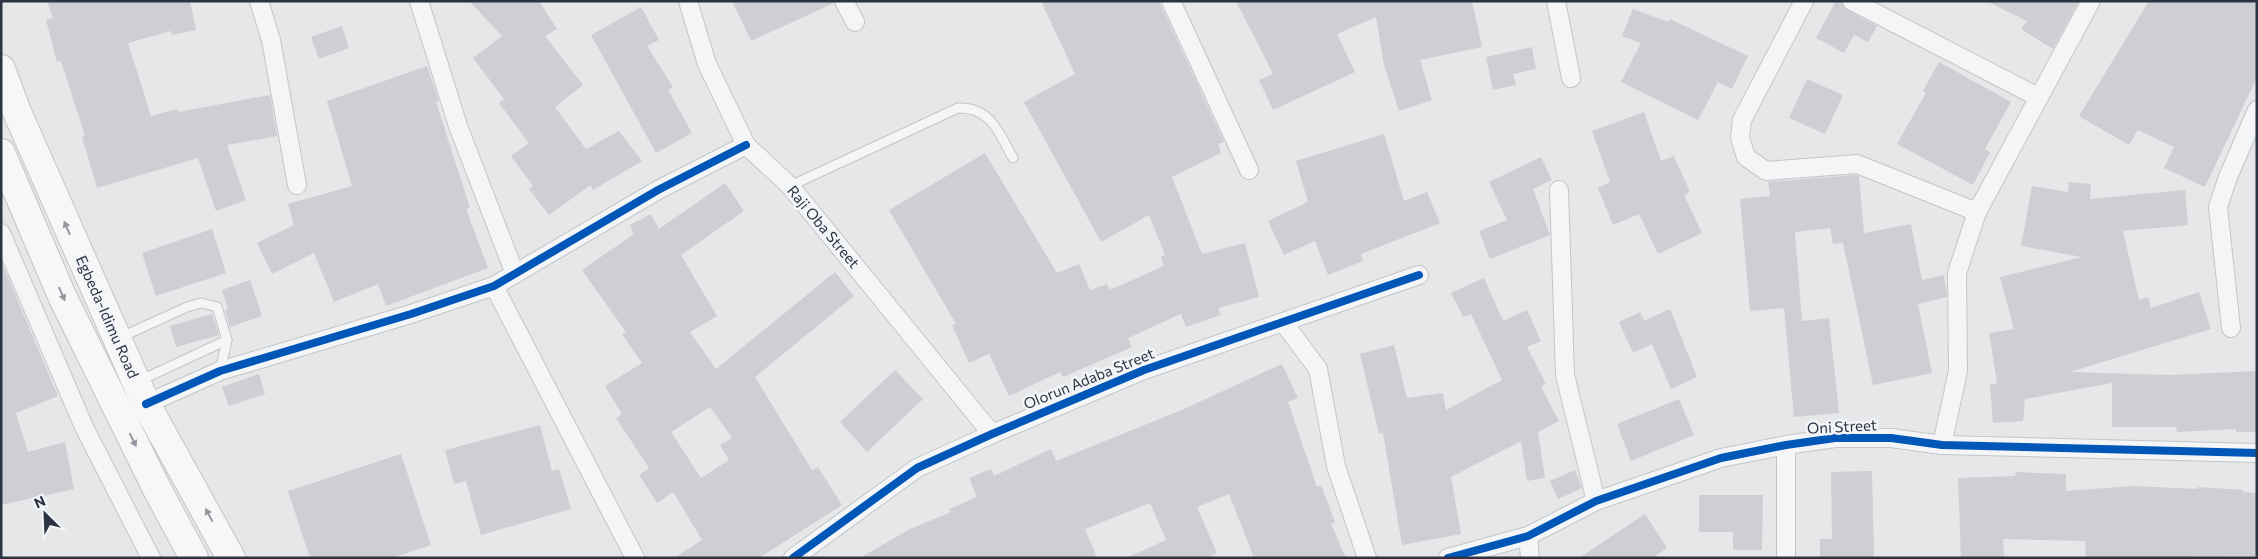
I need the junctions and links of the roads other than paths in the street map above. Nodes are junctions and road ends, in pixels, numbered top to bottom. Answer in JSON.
{"nodes":[{"id":1,"x":259,"y":1,"type":"edge"},
{"id":2,"x":419,"y":1,"type":"edge"},
{"id":3,"x":688,"y":1,"type":"edge"},
{"id":4,"x":844,"y":1,"type":"edge"},
{"id":5,"x":1171,"y":1,"type":"edge"},
{"id":6,"x":1556,"y":1,"type":"edge"},
{"id":7,"x":1804,"y":1,"type":"edge"},
{"id":8,"x":1852,"y":1,"type":"edge"},
{"id":9,"x":2091,"y":1,"type":"edge"},
{"id":10,"x":855,"y":22,"type":"dead end"},
{"id":11,"x":1,"y":69,"type":"edge"},
{"id":12,"x":1571,"y":78,"type":"dead end"},
{"id":13,"x":2038,"y":97,"type":"junction"},
{"id":14,"x":2257,"y":110,"type":"edge"},
{"id":15,"x":746,"y":145,"type":"junction"},
{"id":16,"x":1,"y":153,"type":"edge"},
{"id":17,"x":1013,"y":158,"type":"dead end"},
{"id":18,"x":1249,"y":170,"type":"dead end"},
{"id":19,"x":297,"y":185,"type":"dead end"},
{"id":20,"x":790,"y":186,"type":"junction"},
{"id":21,"x":1559,"y":190,"type":"dead end"},
{"id":22,"x":1977,"y":212,"type":"junction"},
{"id":23,"x":1,"y":233,"type":"edge"},
{"id":24,"x":515,"y":274,"type":"junction"},
{"id":25,"x":1419,"y":275,"type":"dead end"},
{"id":26,"x":494,"y":286,"type":"junction"},
{"id":27,"x":1283,"y":322,"type":"junction"},
{"id":28,"x":2231,"y":328,"type":"dead end"},
{"id":29,"x":117,"y":340,"type":"junction"},
{"id":30,"x":227,"y":340,"type":"junction"},
{"id":31,"x":220,"y":371,"type":"junction"},
{"id":32,"x":141,"y":393,"type":"junction"},
{"id":33,"x":992,"y":434,"type":"junction"},
{"id":34,"x":1786,"y":445,"type":"junction"},
{"id":35,"x":1942,"y":445,"type":"junction"},
{"id":36,"x":2257,"y":453,"type":"edge"},
{"id":37,"x":1596,"y":502,"type":"junction"},
{"id":38,"x":1528,"y":536,"type":"junction"},
{"id":39,"x":151,"y":558,"type":"edge"},
{"id":40,"x":194,"y":558,"type":"edge"},
{"id":41,"x":231,"y":558,"type":"edge"},
{"id":42,"x":635,"y":558,"type":"edge"},
{"id":43,"x":793,"y":558,"type":"edge"},
{"id":44,"x":1367,"y":558,"type":"edge"},
{"id":45,"x":1448,"y":558,"type":"edge"},
{"id":46,"x":1530,"y":558,"type":"edge"},
{"id":47,"x":1786,"y":558,"type":"edge"}],
"edges":[{"from":1,"to":19,"type":"street"},
{"from":2,"to":24,"type":"street"},
{"from":3,"to":15,"type":"street","name":"Raji Oba Street"},
{"from":4,"to":10,"type":"street"},
{"from":5,"to":18,"type":"street"},
{"from":6,"to":12,"type":"street"},
{"from":7,"to":22,"type":"street"},
{"from":8,"to":13,"type":"street"},
{"from":9,"to":13,"type":"street"},
{"from":29,"to":11,"type":"main road","name":"Egbeda-Idimu Road","one_way":true},
{"from":13,"to":22,"type":"street"},
{"from":14,"to":28,"type":"street"},
{"from":15,"to":20,"type":"street","name":"Raji Oba Street"},
{"from":15,"to":24,"type":"street"},
{"from":16,"to":40,"type":"main road","name":"Egbeda-Idimu Road","one_way":true},
{"from":17,"to":20,"type":"lane"},
{"from":20,"to":33,"type":"street","name":"Raji Oba Street"},
{"from":21,"to":37,"type":"street"},
{"from":22,"to":35,"type":"street"},
{"from":23,"to":39,"type":"street"},
{"from":24,"to":26,"type":"street"},
{"from":25,"to":27,"type":"street","name":"Olorun Adaba Street"},
{"from":26,"to":31,"type":"street"},
{"from":26,"to":42,"type":"street"},
{"from":27,"to":33,"type":"street","name":"Olorun Adaba Street"},
{"from":27,"to":44,"type":"street"},
{"from":29,"to":30,"type":"lane"},
{"from":29,"to":32,"type":"main road","name":"Egbeda-Idimu Road"},
{"from":30,"to":31,"type":"lane"},
{"from":30,"to":32,"type":"lane"},
{"from":31,"to":32,"type":"street"},
{"from":41,"to":32,"type":"main road","name":"Egbeda-Idimu Road","one_way":true},
{"from":33,"to":43,"type":"street","name":"Olorun Adaba Street"},
{"from":34,"to":35,"type":"street","name":"Oni Street"},
{"from":34,"to":37,"type":"street","name":"Oni Street"},
{"from":34,"to":47,"type":"street"},
{"from":35,"to":36,"type":"street","name":"Oni Street"},
{"from":37,"to":38,"type":"street","name":"Oni Street"},
{"from":38,"to":45,"type":"street","name":"Oni Street"},
{"from":38,"to":46,"type":"street"}]}
